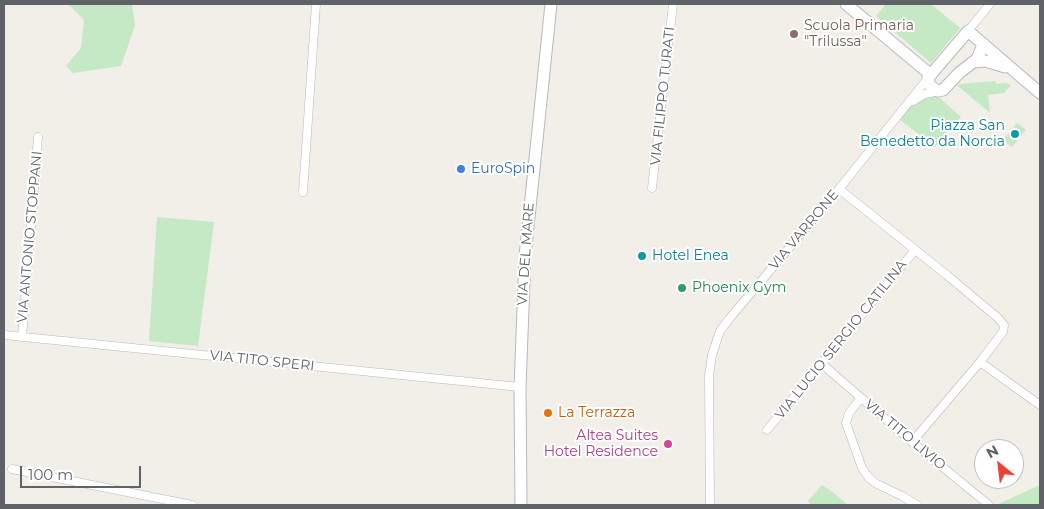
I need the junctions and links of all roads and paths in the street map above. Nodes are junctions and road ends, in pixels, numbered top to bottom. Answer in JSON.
{"nodes":[{"id":1,"x":316,"y":4,"type":"edge"},
{"id":2,"x":551,"y":4,"type":"edge"},
{"id":3,"x":673,"y":4,"type":"edge"},
{"id":4,"x":846,"y":4,"type":"edge"},
{"id":5,"x":990,"y":4,"type":"edge"},
{"id":6,"x":968,"y":31,"type":"junction"},
{"id":7,"x":983,"y":45,"type":"junction"},
{"id":8,"x":973,"y":62,"type":"junction"},
{"id":9,"x":1013,"y":71,"type":"junction"},
{"id":10,"x":930,"y":76,"type":"junction"},
{"id":11,"x":941,"y":91,"type":"junction"},
{"id":12,"x":1040,"y":93,"type":"edge"},
{"id":13,"x":904,"y":108,"type":"junction"},
{"id":14,"x":38,"y":138,"type":"dead end"},
{"id":15,"x":652,"y":188,"type":"dead end"},
{"id":16,"x":839,"y":188,"type":"junction"},
{"id":17,"x":303,"y":192,"type":"dead end"},
{"id":18,"x":915,"y":250,"type":"junction"},
{"id":19,"x":4,"y":335,"type":"edge"},
{"id":20,"x":22,"y":337,"type":"junction"},
{"id":21,"x":980,"y":362,"type":"junction"},
{"id":22,"x":822,"y":364,"type":"junction"},
{"id":23,"x":520,"y":387,"type":"junction"},
{"id":24,"x":861,"y":398,"type":"junction"},
{"id":25,"x":1040,"y":405,"type":"edge"},
{"id":26,"x":767,"y":430,"type":"dead end"},
{"id":27,"x":912,"y":442,"type":"junction"},
{"id":28,"x":12,"y":469,"type":"dead end"},
{"id":29,"x":712,"y":504,"type":"edge"},
{"id":30,"x":192,"y":505,"type":"edge"},
{"id":31,"x":522,"y":505,"type":"edge"},
{"id":32,"x":917,"y":505,"type":"edge"},
{"id":33,"x":989,"y":505,"type":"edge"}],
"edges":[{"from":1,"to":17,"type":"street"},
{"from":2,"to":23,"type":"main road","name":"VIA DEL MARE"},
{"from":3,"to":15,"type":"street","name":"VIA FILIPPO TURATI"},
{"from":4,"to":10,"type":"main road"},
{"from":5,"to":6,"type":"street","name":"VIA VARRONE"},
{"from":6,"to":7,"type":"main road"},
{"from":6,"to":10,"type":"main road","name":"VIA VARRONE"},
{"from":7,"to":8,"type":"main road"},
{"from":7,"to":9,"type":"main road"},
{"from":8,"to":9,"type":"main road"},
{"from":8,"to":11,"type":"main road"},
{"from":9,"to":12,"type":"main road"},
{"from":10,"to":11,"type":"main road"},
{"from":10,"to":13,"type":"street","name":"VIA VARRONE"},
{"from":11,"to":13,"type":"street","name":"VIA VARRONE"},
{"from":13,"to":16,"type":"street","name":"VIA VARRONE"},
{"from":14,"to":20,"type":"street","name":"VIA ANTONIO STOPPANI"},
{"from":16,"to":18,"type":"street"},
{"from":16,"to":29,"type":"street","name":"VIA VARRONE"},
{"from":18,"to":21,"type":"street"},
{"from":18,"to":22,"type":"street","name":"VIA LUCIO SERGIO CATILINA"},
{"from":19,"to":20,"type":"street","name":"VIA TITO SPERI"},
{"from":20,"to":23,"type":"street","name":"VIA TITO SPERI"},
{"from":21,"to":25,"type":"street"},
{"from":21,"to":27,"type":"street"},
{"from":22,"to":24,"type":"street","name":"VIA TITO LIVIO"},
{"from":22,"to":26,"type":"street","name":"VIA LUCIO SERGIO CATILINA"},
{"from":23,"to":31,"type":"main road","name":"VIA DEL MARE"},
{"from":24,"to":27,"type":"street","name":"VIA TITO LIVIO"},
{"from":24,"to":32,"type":"street"},
{"from":27,"to":33,"type":"street","name":"VIA TITO LIVIO"},
{"from":28,"to":30,"type":"street"}]}
